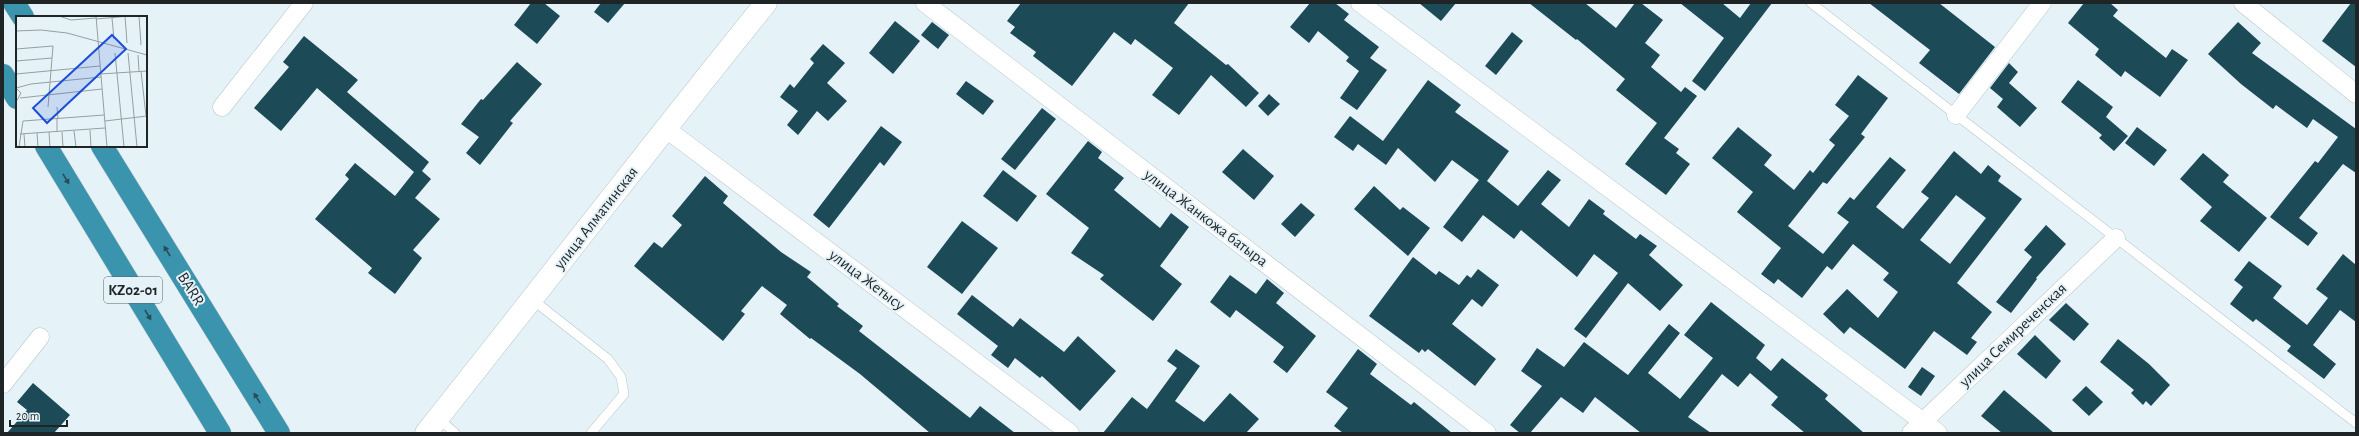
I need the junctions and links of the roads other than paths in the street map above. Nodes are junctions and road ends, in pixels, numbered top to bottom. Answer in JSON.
{"nodes":[{"id":1,"x":14,"y":3,"type":"edge"},
{"id":2,"x":304,"y":3,"type":"edge"},
{"id":3,"x":766,"y":3,"type":"edge"},
{"id":4,"x":924,"y":3,"type":"edge"},
{"id":5,"x":1360,"y":3,"type":"edge"},
{"id":6,"x":1811,"y":3,"type":"edge"},
{"id":7,"x":2042,"y":3,"type":"edge"},
{"id":8,"x":2243,"y":3,"type":"edge"},
{"id":9,"x":22,"y":16,"type":"edge"},
{"id":10,"x":3,"y":74,"type":"edge"},
{"id":11,"x":2356,"y":94,"type":"edge"},
{"id":12,"x":16,"y":96,"type":"edge"},
{"id":13,"x":222,"y":107,"type":"dead end"},
{"id":14,"x":1956,"y":115,"type":"junction"},
{"id":15,"x":665,"y":128,"type":"junction"},
{"id":16,"x":47,"y":147,"type":"edge"},
{"id":17,"x":103,"y":147,"type":"edge"},
{"id":18,"x":2116,"y":238,"type":"junction"},
{"id":19,"x":533,"y":300,"type":"junction"},
{"id":20,"x":40,"y":337,"type":"dead end"},
{"id":21,"x":3,"y":384,"type":"edge"},
{"id":22,"x":2356,"y":423,"type":"edge"},
{"id":23,"x":432,"y":426,"type":"edge"},
{"id":24,"x":1917,"y":427,"type":"edge"},
{"id":25,"x":278,"y":432,"type":"edge"},
{"id":26,"x":220,"y":433,"type":"edge"},
{"id":27,"x":455,"y":433,"type":"edge"},
{"id":28,"x":591,"y":433,"type":"edge"},
{"id":29,"x":1070,"y":433,"type":"edge"},
{"id":30,"x":1487,"y":433,"type":"edge"},
{"id":31,"x":1938,"y":433,"type":"edge"}],
"edges":[{"from":1,"to":9,"type":"highway"},
{"from":2,"to":13,"type":"street"},
{"from":3,"to":15,"type":"street","name":"улица Алматинская"},
{"from":4,"to":30,"type":"street","name":"улица Жанкожа батыра"},
{"from":5,"to":24,"type":"street"},
{"from":6,"to":14,"type":"lane"},
{"from":7,"to":14,"type":"street"},
{"from":8,"to":11,"type":"street"},
{"from":10,"to":12,"type":"highway"},
{"from":14,"to":18,"type":"lane"},
{"from":15,"to":19,"type":"street","name":"улица Алматинская"},
{"from":15,"to":29,"type":"street","name":"улица Жетысу"},
{"from":16,"to":26,"type":"highway","number":"KZ02-01","one_way":true},
{"from":25,"to":17,"type":"highway","name":"BARR","number":"KZ02-01","one_way":true},
{"from":18,"to":22,"type":"lane"},
{"from":18,"to":24,"type":"street","name":"улица Семиреченская"},
{"from":19,"to":23,"type":"street","name":"улица Алматинская"},
{"from":19,"to":28,"type":"lane"},
{"from":20,"to":21,"type":"street"},
{"from":23,"to":27,"type":"lane"},
{"from":24,"to":31,"type":"street"}]}
